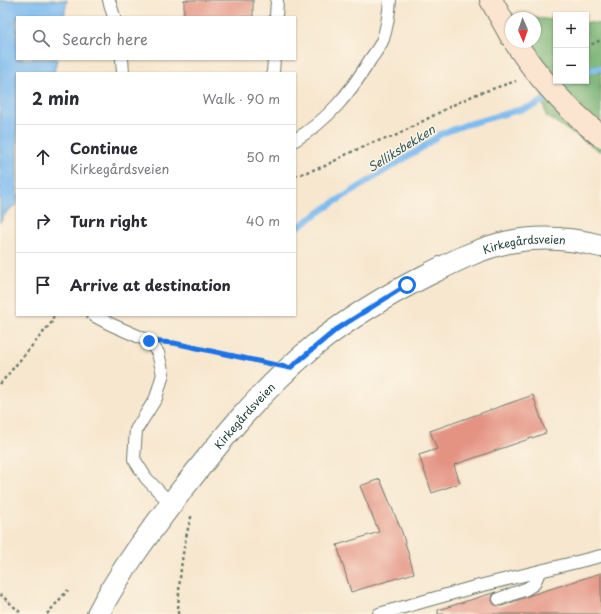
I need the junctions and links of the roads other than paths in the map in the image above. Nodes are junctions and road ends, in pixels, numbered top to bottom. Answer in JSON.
{"nodes":[{"id":1,"x":109,"y":0,"type":"edge"},
{"id":2,"x":277,"y":0,"type":"edge"},
{"id":3,"x":390,"y":0,"type":"edge"},
{"id":4,"x":491,"y":0,"type":"edge"},
{"id":5,"x":114,"y":16,"type":"edge"},
{"id":6,"x":276,"y":16,"type":"edge"},
{"id":7,"x":505,"y":25,"type":"edge"},
{"id":8,"x":519,"y":48,"type":"edge"},
{"id":9,"x":122,"y":60,"type":"edge"},
{"id":10,"x":274,"y":60,"type":"edge"},
{"id":11,"x":123,"y":72,"type":"edge"},
{"id":12,"x":273,"y":72,"type":"edge"},
{"id":13,"x":601,"y":136,"type":"edge"},
{"id":14,"x":296,"y":139,"type":"edge"},
{"id":15,"x":601,"y":246,"type":"edge"},
{"id":16,"x":95,"y":316,"type":"edge"},
{"id":17,"x":171,"y":504,"type":"junction"},
{"id":18,"x":601,"y":556,"type":"edge"},
{"id":19,"x":539,"y":572,"type":"junction"},
{"id":20,"x":499,"y":599,"type":"dead end"},
{"id":21,"x":98,"y":614,"type":"edge"},
{"id":22,"x":379,"y":614,"type":"edge"}],
"edges":[{"from":1,"to":5,"type":"lane"},
{"from":2,"to":6,"type":"lane"},
{"from":3,"to":14,"type":"lane"},
{"from":4,"to":7,"type":"main road"},
{"from":8,"to":13,"type":"main road","bridge":true},
{"from":9,"to":11,"type":"lane"},
{"from":10,"to":12,"type":"lane"},
{"from":15,"to":17,"type":"street","name":"Kirkegårdsveien"},
{"from":16,"to":17,"type":"lane"},
{"from":17,"to":21,"type":"street","name":"Kirkegårdsveien"},
{"from":18,"to":19,"type":"lane"},
{"from":19,"to":20,"type":"lane"},
{"from":19,"to":22,"type":"lane"}]}
